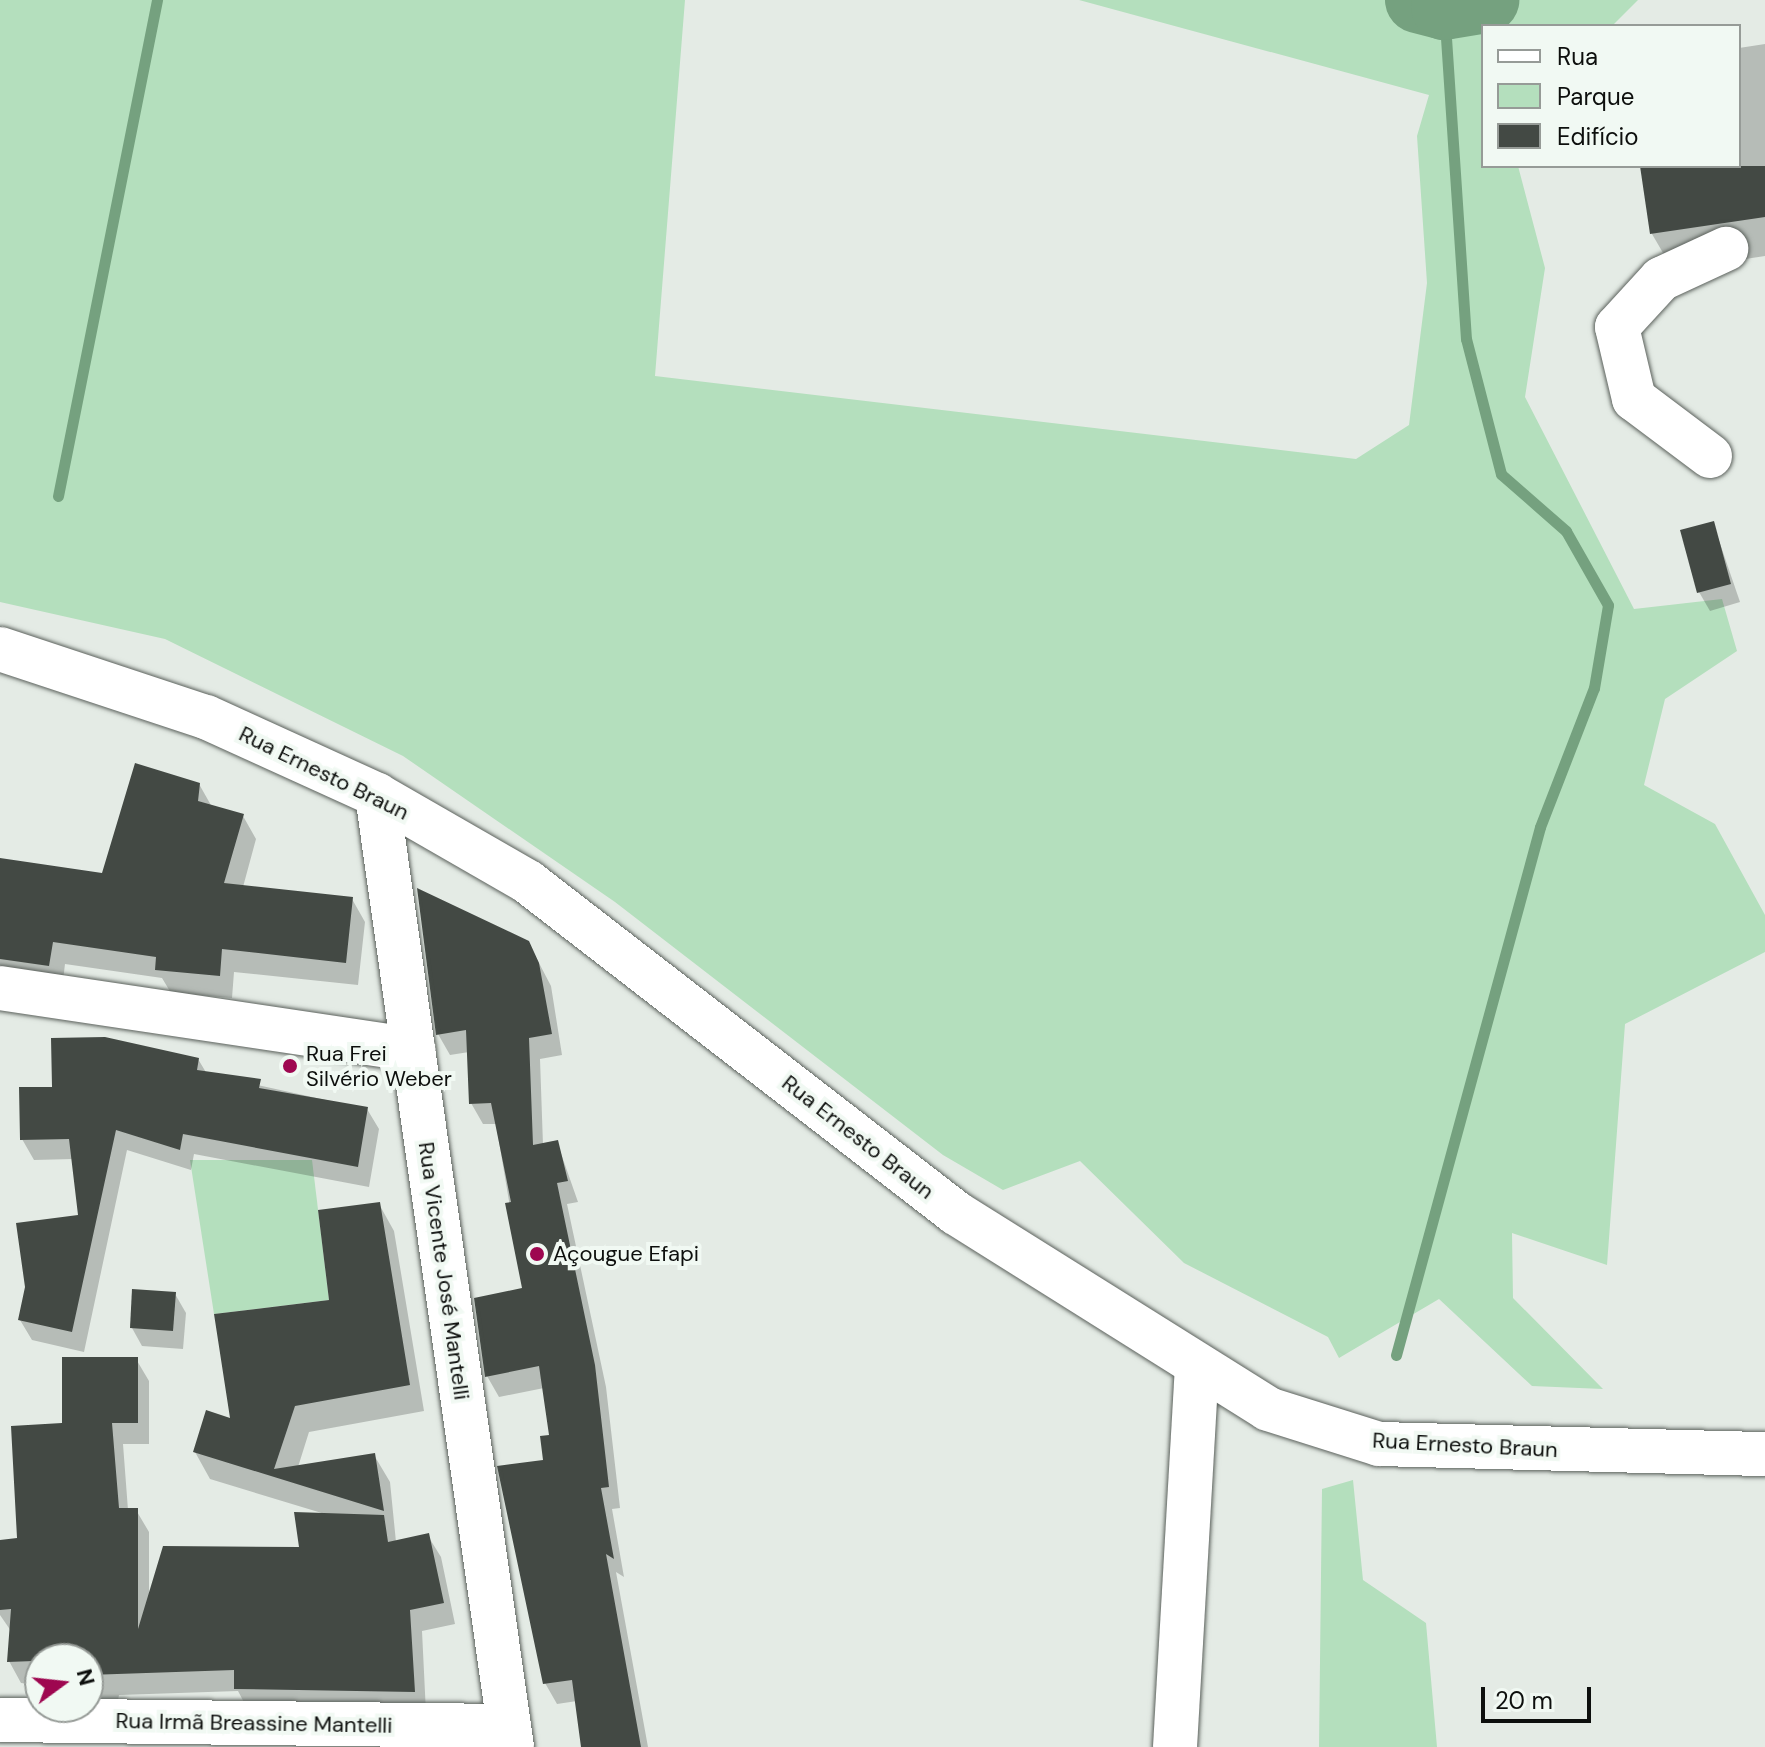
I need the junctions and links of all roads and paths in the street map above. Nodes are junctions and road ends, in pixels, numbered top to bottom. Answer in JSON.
{"nodes":[{"id":1,"x":1726,"y":249,"type":"dead end"},
{"id":2,"x":1710,"y":456,"type":"dead end"},
{"id":3,"x":0,"y":649,"type":"edge"},
{"id":4,"x":377,"y":795,"type":"junction"},
{"id":5,"x":0,"y":988,"type":"edge"},
{"id":6,"x":413,"y":1050,"type":"junction"},
{"id":7,"x":1197,"y":1370,"type":"junction"},
{"id":8,"x":1765,"y":1454,"type":"edge"},
{"id":9,"x":0,"y":1720,"type":"edge"},
{"id":10,"x":510,"y":1737,"type":"edge"},
{"id":11,"x":1175,"y":1747,"type":"edge"}],
"edges":[{"from":1,"to":2,"type":"street"},
{"from":3,"to":4,"type":"street","name":"Rua Ernesto Braun"},
{"from":4,"to":6,"type":"street","name":"Rua Vicente José Mantelli"},
{"from":4,"to":7,"type":"street","name":"Rua Ernesto Braun"},
{"from":5,"to":6,"type":"street"},
{"from":6,"to":10,"type":"street","name":"Rua Vicente José Mantelli"},
{"from":7,"to":8,"type":"street","name":"Rua Ernesto Braun"},
{"from":7,"to":11,"type":"street"},
{"from":9,"to":10,"type":"street","name":"Rua Irmã Breassine Mantelli"}]}
